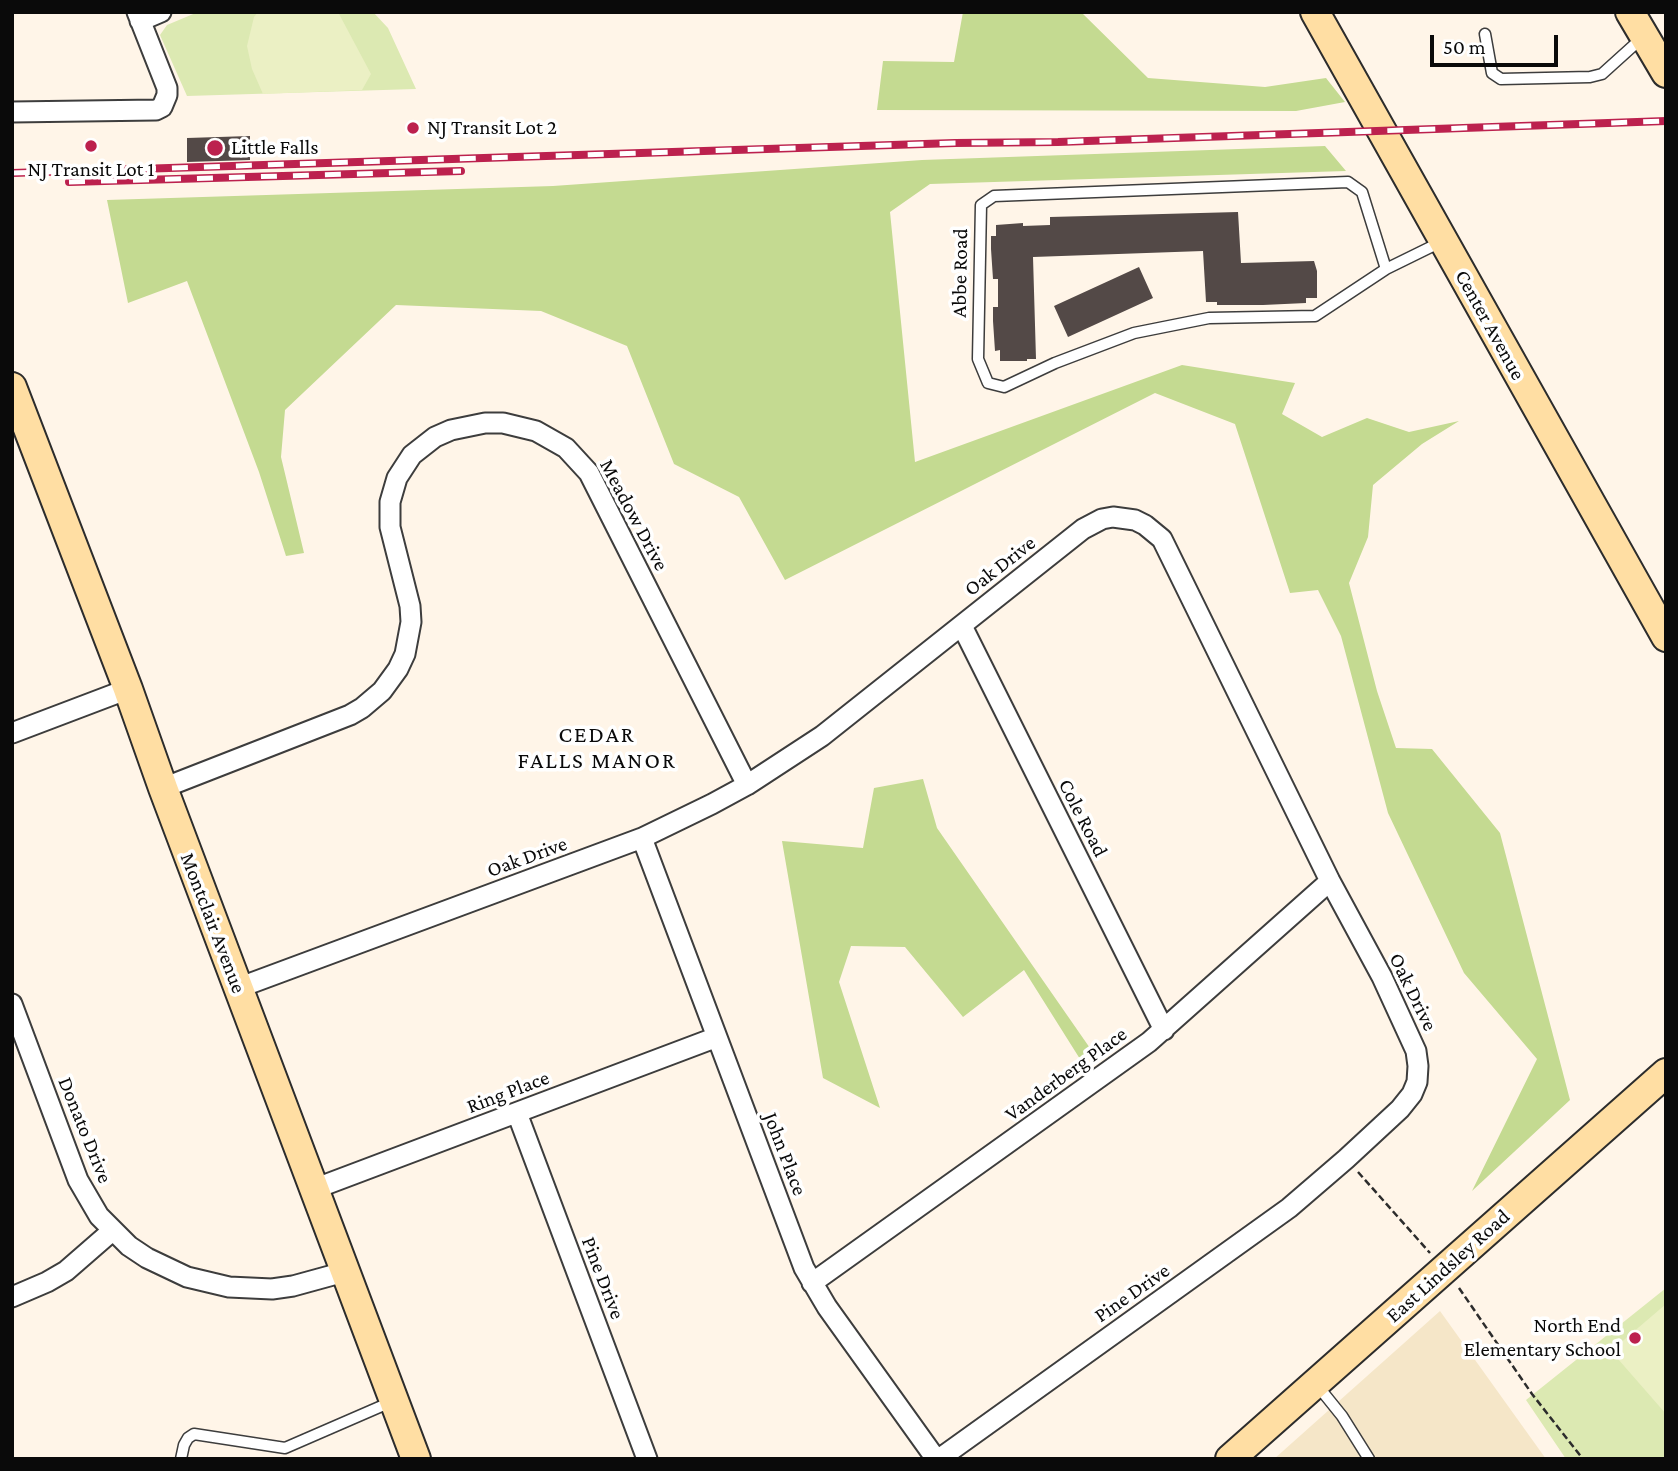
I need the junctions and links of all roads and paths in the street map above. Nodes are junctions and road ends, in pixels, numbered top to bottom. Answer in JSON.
{"nodes":[{"id":1,"x":161,"y":12,"type":"edge"},
{"id":2,"x":1315,"y":12,"type":"edge"},
{"id":3,"x":1630,"y":12,"type":"edge"},
{"id":4,"x":138,"y":17,"type":"edge"},
{"id":5,"x":1485,"y":34,"type":"dead end"},
{"id":6,"x":1644,"y":36,"type":"junction"},
{"id":7,"x":1666,"y":73,"type":"edge"},
{"id":8,"x":12,"y":112,"type":"edge"},
{"id":9,"x":1443,"y":241,"type":"junction"},
{"id":10,"x":1386,"y":269,"type":"junction"},
{"id":11,"x":12,"y":387,"type":"edge"},
{"id":12,"x":962,"y":626,"type":"junction"},
{"id":13,"x":1666,"y":637,"type":"edge"},
{"id":14,"x":128,"y":689,"type":"junction"},
{"id":15,"x":12,"y":733,"type":"edge"},
{"id":16,"x":747,"y":785,"type":"junction"},
{"id":17,"x":163,"y":788,"type":"junction"},
{"id":18,"x":642,"y":838,"type":"junction"},
{"id":19,"x":1331,"y":881,"type":"junction"},
{"id":20,"x":237,"y":988,"type":"junction"},
{"id":21,"x":12,"y":1004,"type":"edge"},
{"id":22,"x":1164,"y":1030,"type":"junction"},
{"id":23,"x":717,"y":1038,"type":"junction"},
{"id":24,"x":18,"y":1040,"type":"edge"},
{"id":25,"x":1666,"y":1073,"type":"edge"},
{"id":26,"x":517,"y":1113,"type":"junction"},
{"id":27,"x":1346,"y":1159,"type":"junction"},
{"id":28,"x":314,"y":1189,"type":"junction"},
{"id":29,"x":112,"y":1231,"type":"junction"},
{"id":30,"x":1444,"y":1269,"type":"junction"},
{"id":31,"x":344,"y":1272,"type":"junction"},
{"id":32,"x":812,"y":1283,"type":"junction"},
{"id":33,"x":12,"y":1297,"type":"edge"},
{"id":34,"x":1315,"y":1383,"type":"junction"},
{"id":35,"x":394,"y":1400,"type":"junction"},
{"id":36,"x":181,"y":1459,"type":"edge"},
{"id":37,"x":416,"y":1459,"type":"edge"},
{"id":38,"x":647,"y":1459,"type":"edge"},
{"id":39,"x":937,"y":1459,"type":"edge"},
{"id":40,"x":1230,"y":1459,"type":"edge"},
{"id":41,"x":1369,"y":1459,"type":"edge"},
{"id":42,"x":1583,"y":1459,"type":"edge"}],
"edges":[{"from":1,"to":4,"type":"street"},
{"from":2,"to":9,"type":"street","name":"Center Avenue"},
{"from":3,"to":6,"type":"street"},
{"from":4,"to":8,"type":"street"},
{"from":5,"to":6,"type":"lane"},
{"from":6,"to":7,"type":"street"},
{"from":9,"to":10,"type":"lane","name":"Abbe Road"},
{"from":9,"to":13,"type":"street","name":"Center Avenue"},
{"from":10,"to":10,"type":"lane","name":"Abbe Road"},
{"from":11,"to":14,"type":"street","name":"Montclair Avenue"},
{"from":12,"to":16,"type":"street","name":"Oak Drive"},
{"from":12,"to":19,"type":"street","name":"Oak Drive"},
{"from":12,"to":22,"type":"street","name":"Cole Road"},
{"from":14,"to":15,"type":"street"},
{"from":14,"to":17,"type":"street","name":"Montclair Avenue"},
{"from":16,"to":17,"type":"street","name":"Meadow Drive"},
{"from":16,"to":18,"type":"street","name":"Oak Drive"},
{"from":17,"to":20,"type":"street","name":"Montclair Avenue"},
{"from":18,"to":20,"type":"street","name":"Oak Drive"},
{"from":18,"to":23,"type":"street","name":"John Place"},
{"from":19,"to":22,"type":"street","name":"Vanderberg Place"},
{"from":19,"to":27,"type":"street","name":"Oak Drive"},
{"from":20,"to":28,"type":"street","name":"Montclair Avenue"},
{"from":21,"to":24,"type":"street","name":"Donato Drive"},
{"from":22,"to":32,"type":"street","name":"Vanderberg Place"},
{"from":23,"to":26,"type":"street","name":"Ring Place"},
{"from":23,"to":32,"type":"street","name":"John Place"},
{"from":24,"to":29,"type":"street","name":"Donato Drive"},
{"from":25,"to":30,"type":"street","name":"East Lindsley Road"},
{"from":26,"to":28,"type":"street","name":"Ring Place"},
{"from":26,"to":38,"type":"street","name":"Pine Drive"},
{"from":27,"to":30,"type":"path"},
{"from":27,"to":39,"type":"street","name":"Pine Drive"},
{"from":28,"to":31,"type":"street","name":"Montclair Avenue"},
{"from":29,"to":31,"type":"street","name":"Donato Drive"},
{"from":29,"to":33,"type":"street"},
{"from":30,"to":34,"type":"street","name":"East Lindsley Road"},
{"from":30,"to":42,"type":"path"},
{"from":31,"to":35,"type":"street","name":"Montclair Avenue"},
{"from":32,"to":39,"type":"street","name":"John Place"},
{"from":34,"to":40,"type":"street","name":"East Lindsley Road"},
{"from":34,"to":41,"type":"lane"},
{"from":35,"to":36,"type":"lane"},
{"from":35,"to":37,"type":"street","name":"Montclair Avenue"}]}
